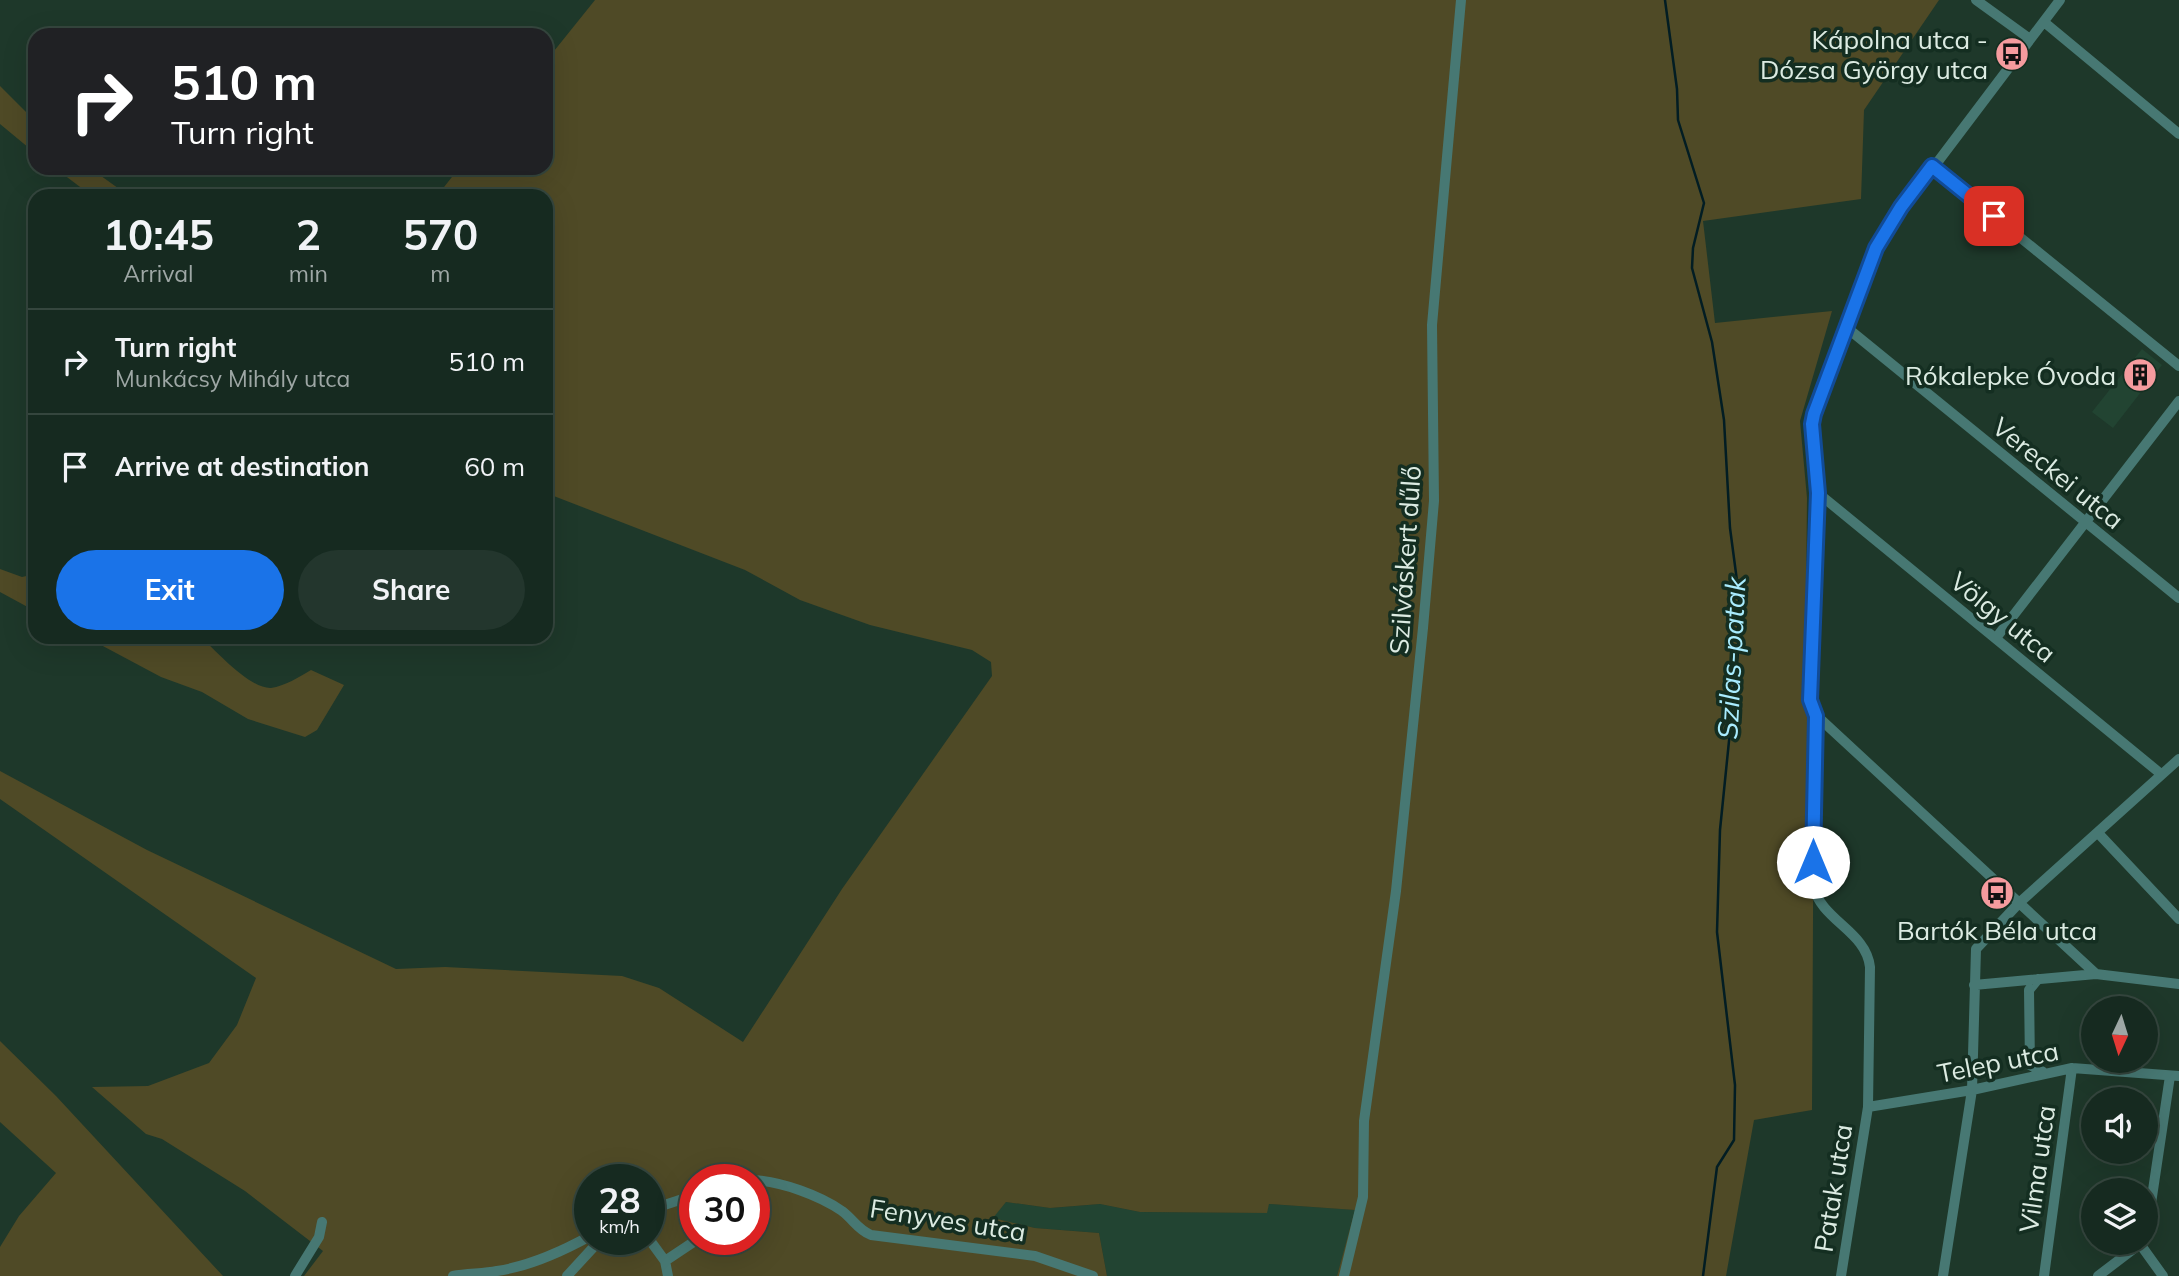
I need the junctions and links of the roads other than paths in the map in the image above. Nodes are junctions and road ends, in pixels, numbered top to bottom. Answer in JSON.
{"nodes":[{"id":1,"x":1461,"y":0,"type":"edge"},
{"id":2,"x":1976,"y":0,"type":"edge"},
{"id":3,"x":2060,"y":0,"type":"edge"},
{"id":4,"x":2044,"y":22,"type":"junction"},
{"id":5,"x":2030,"y":39,"type":"junction"},
{"id":6,"x":2179,"y":134,"type":"edge"},
{"id":7,"x":1932,"y":166,"type":"junction"},
{"id":8,"x":1846,"y":327,"type":"junction"},
{"id":9,"x":2179,"y":366,"type":"edge"},
{"id":10,"x":2179,"y":401,"type":"edge"},
{"id":11,"x":1818,"y":493,"type":"junction"},
{"id":12,"x":2086,"y":523,"type":"junction"},
{"id":13,"x":2179,"y":598,"type":"edge"},
{"id":14,"x":1996,"y":638,"type":"junction"},
{"id":15,"x":1816,"y":716,"type":"junction"},
{"id":16,"x":2179,"y":760,"type":"edge"},
{"id":17,"x":2161,"y":774,"type":"junction"},
{"id":18,"x":2098,"y":833,"type":"junction"},
{"id":19,"x":2019,"y":903,"type":"junction"},
{"id":20,"x":2179,"y":919,"type":"edge"},
{"id":21,"x":2096,"y":974,"type":"junction"},
{"id":22,"x":2038,"y":979,"type":"junction"},
{"id":23,"x":2179,"y":984,"type":"edge"},
{"id":24,"x":1974,"y":985,"type":"junction"},
{"id":25,"x":2072,"y":1068,"type":"junction"},
{"id":26,"x":2043,"y":1073,"type":"junction"},
{"id":27,"x":2175,"y":1076,"type":"edge"},
{"id":28,"x":1972,"y":1090,"type":"junction"},
{"id":29,"x":1868,"y":1107,"type":"junction"},
{"id":30,"x":2155,"y":1178,"type":"edge"},
{"id":31,"x":770,"y":1183,"type":"edge"},
{"id":32,"x":322,"y":1222,"type":"dead end"},
{"id":33,"x":574,"y":1245,"type":"edge"},
{"id":34,"x":679,"y":1252,"type":"edge"},
{"id":35,"x":586,"y":1255,"type":"edge"},
{"id":36,"x":661,"y":1255,"type":"edge"},
{"id":37,"x":2124,"y":1255,"type":"edge"},
{"id":38,"x":2150,"y":1255,"type":"edge"},
{"id":39,"x":665,"y":1261,"type":"junction"},
{"id":40,"x":295,"y":1276,"type":"edge"},
{"id":41,"x":453,"y":1276,"type":"edge"},
{"id":42,"x":567,"y":1276,"type":"edge"},
{"id":43,"x":668,"y":1276,"type":"edge"},
{"id":44,"x":1093,"y":1276,"type":"edge"},
{"id":45,"x":1344,"y":1276,"type":"edge"},
{"id":46,"x":1841,"y":1276,"type":"edge"},
{"id":47,"x":1942,"y":1276,"type":"edge"},
{"id":48,"x":2044,"y":1276,"type":"edge"},
{"id":49,"x":2098,"y":1276,"type":"edge"},
{"id":50,"x":2163,"y":1276,"type":"edge"}],
"edges":[{"from":1,"to":45,"type":"street","name":"Szilváskert dűlő"},
{"from":2,"to":5,"type":"street"},
{"from":3,"to":4,"type":"street","name":"Patak utca"},
{"from":4,"to":5,"type":"street","name":"Patak utca"},
{"from":4,"to":6,"type":"street"},
{"from":5,"to":7,"type":"street","name":"Patak utca"},
{"from":7,"to":8,"type":"street","name":"Patak utca"},
{"from":7,"to":9,"type":"street"},
{"from":8,"to":11,"type":"street","name":"Patak utca"},
{"from":8,"to":12,"type":"street","name":"Vereckei utca"},
{"from":10,"to":12,"type":"street"},
{"from":11,"to":14,"type":"street","name":"Völgy utca"},
{"from":11,"to":15,"type":"street","name":"Patak utca"},
{"from":12,"to":13,"type":"street","name":"Vereckei utca"},
{"from":12,"to":14,"type":"street"},
{"from":14,"to":17,"type":"street","name":"Völgy utca"},
{"from":15,"to":19,"type":"street"},
{"from":15,"to":29,"type":"street","name":"Patak utca"},
{"from":16,"to":17,"type":"street"},
{"from":17,"to":18,"type":"street"},
{"from":18,"to":19,"type":"street"},
{"from":18,"to":20,"type":"street"},
{"from":19,"to":21,"type":"street"},
{"from":19,"to":24,"type":"street"},
{"from":21,"to":22,"type":"street"},
{"from":21,"to":23,"type":"street"},
{"from":22,"to":24,"type":"street"},
{"from":22,"to":26,"type":"street"},
{"from":24,"to":28,"type":"street"},
{"from":25,"to":26,"type":"street","name":"Telep utca"},
{"from":25,"to":27,"type":"street","name":"Telep utca"},
{"from":25,"to":48,"type":"street","name":"Vilma utca"},
{"from":26,"to":28,"type":"street","name":"Telep utca"},
{"from":27,"to":30,"type":"street"},
{"from":28,"to":29,"type":"street","name":"Telep utca"},
{"from":28,"to":47,"type":"street"},
{"from":29,"to":46,"type":"street","name":"Patak utca"},
{"from":31,"to":44,"type":"street","name":"Fenyves utca"},
{"from":32,"to":40,"type":"street"},
{"from":33,"to":41,"type":"street"},
{"from":34,"to":39,"type":"street"},
{"from":35,"to":42,"type":"street"},
{"from":36,"to":39,"type":"street"},
{"from":37,"to":49,"type":"street"},
{"from":38,"to":50,"type":"street"},
{"from":39,"to":43,"type":"street"}]}
